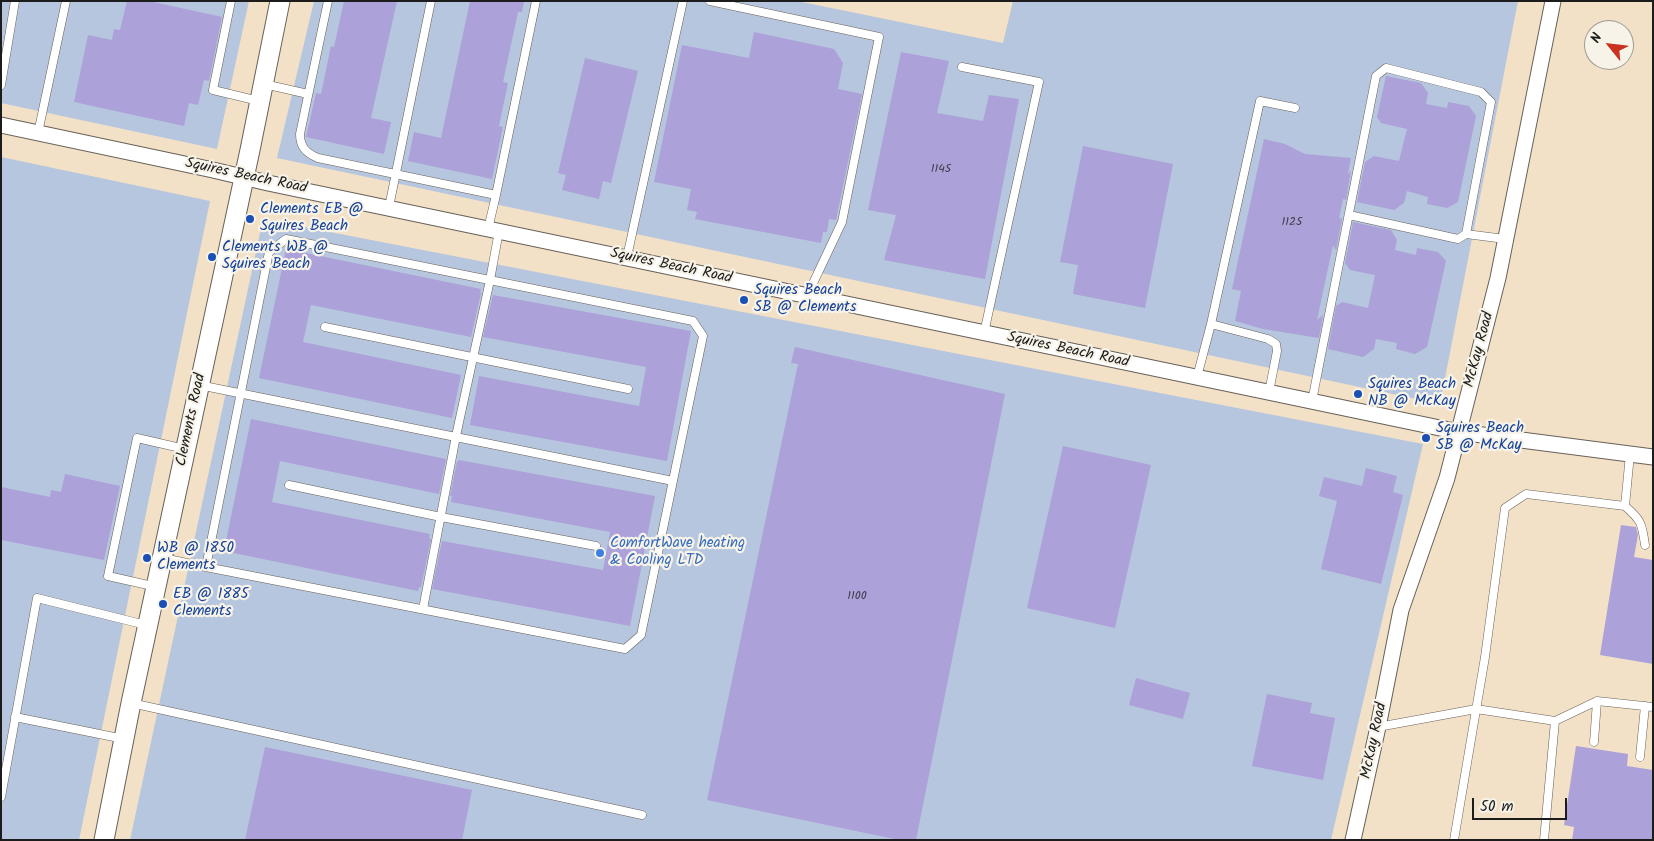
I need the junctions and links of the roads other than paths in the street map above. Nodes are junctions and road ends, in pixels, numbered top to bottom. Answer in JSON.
{"nodes":[{"id":1,"x":15,"y":1,"type":"edge"},
{"id":2,"x":66,"y":1,"type":"edge"},
{"id":3,"x":230,"y":1,"type":"edge"},
{"id":4,"x":280,"y":1,"type":"edge"},
{"id":5,"x":328,"y":1,"type":"edge"},
{"id":6,"x":431,"y":1,"type":"edge"},
{"id":7,"x":536,"y":1,"type":"edge"},
{"id":8,"x":683,"y":1,"type":"edge"},
{"id":9,"x":710,"y":1,"type":"edge"},
{"id":10,"x":1553,"y":1,"type":"edge"},
{"id":11,"x":962,"y":68,"type":"dead end"},
{"id":12,"x":1,"y":85,"type":"edge"},
{"id":13,"x":262,"y":92,"type":"junction"},
{"id":14,"x":308,"y":94,"type":"junction"},
{"id":15,"x":1296,"y":108,"type":"dead end"},
{"id":16,"x":1,"y":125,"type":"edge"},
{"id":17,"x":38,"y":133,"type":"junction"},
{"id":18,"x":396,"y":174,"type":"junction"},
{"id":19,"x":244,"y":177,"type":"junction"},
{"id":20,"x":496,"y":195,"type":"junction"},
{"id":21,"x":389,"y":208,"type":"junction"},
{"id":22,"x":1349,"y":215,"type":"junction"},
{"id":23,"x":493,"y":230,"type":"junction"},
{"id":24,"x":1466,"y":234,"type":"junction"},
{"id":25,"x":1505,"y":240,"type":"junction"},
{"id":26,"x":627,"y":257,"type":"junction"},
{"id":27,"x":490,"y":280,"type":"junction"},
{"id":28,"x":806,"y":296,"type":"junction"},
{"id":29,"x":1211,"y":324,"type":"junction"},
{"id":30,"x":325,"y":327,"type":"dead end"},
{"id":31,"x":984,"y":333,"type":"junction"},
{"id":32,"x":473,"y":358,"type":"junction"},
{"id":33,"x":1197,"y":377,"type":"junction"},
{"id":34,"x":199,"y":385,"type":"junction"},
{"id":35,"x":628,"y":389,"type":"dead end"},
{"id":36,"x":1269,"y":392,"type":"junction"},
{"id":37,"x":241,"y":395,"type":"junction"},
{"id":38,"x":1312,"y":401,"type":"junction"},
{"id":39,"x":1459,"y":432,"type":"junction"},
{"id":40,"x":456,"y":436,"type":"junction"},
{"id":41,"x":185,"y":449,"type":"junction"},
{"id":42,"x":1630,"y":454,"type":"junction"},
{"id":43,"x":1653,"y":457,"type":"edge"},
{"id":44,"x":673,"y":481,"type":"junction"},
{"id":45,"x":289,"y":485,"type":"dead end"},
{"id":46,"x":1625,"y":506,"type":"junction"},
{"id":47,"x":441,"y":517,"type":"junction"},
{"id":48,"x":1645,"y":544,"type":"dead end"},
{"id":49,"x":596,"y":546,"type":"dead end"},
{"id":50,"x":163,"y":558,"type":"junction"},
{"id":51,"x":206,"y":567,"type":"junction"},
{"id":52,"x":156,"y":587,"type":"junction"},
{"id":53,"x":424,"y":609,"type":"junction"},
{"id":54,"x":148,"y":625,"type":"junction"},
{"id":55,"x":1597,"y":701,"type":"junction"},
{"id":56,"x":131,"y":703,"type":"junction"},
{"id":57,"x":1649,"y":706,"type":"edge"},
{"id":58,"x":1476,"y":710,"type":"junction"},
{"id":59,"x":16,"y":717,"type":"junction"},
{"id":60,"x":1554,"y":721,"type":"junction"},
{"id":61,"x":1378,"y":726,"type":"junction"},
{"id":62,"x":125,"y":739,"type":"junction"},
{"id":63,"x":1594,"y":742,"type":"dead end"},
{"id":64,"x":1640,"y":757,"type":"dead end"},
{"id":65,"x":1,"y":797,"type":"edge"},
{"id":66,"x":642,"y":815,"type":"dead end"},
{"id":67,"x":104,"y":840,"type":"edge"},
{"id":68,"x":1353,"y":840,"type":"edge"},
{"id":69,"x":1454,"y":840,"type":"edge"},
{"id":70,"x":1544,"y":840,"type":"edge"}],
"edges":[{"from":1,"to":12,"type":"lane"},
{"from":2,"to":17,"type":"lane"},
{"from":3,"to":13,"type":"lane"},
{"from":4,"to":13,"type":"street","name":"Clements Road"},
{"from":5,"to":14,"type":"lane"},
{"from":6,"to":18,"type":"lane"},
{"from":7,"to":20,"type":"lane"},
{"from":8,"to":26,"type":"lane"},
{"from":9,"to":28,"type":"lane"},
{"from":10,"to":25,"type":"street","name":"McKay Road"},
{"from":11,"to":31,"type":"lane"},
{"from":13,"to":14,"type":"lane"},
{"from":13,"to":19,"type":"street","name":"Clements Road"},
{"from":14,"to":18,"type":"lane"},
{"from":15,"to":29,"type":"lane"},
{"from":16,"to":17,"type":"street","name":"Squires Beach Road"},
{"from":17,"to":19,"type":"street","name":"Squires Beach Road"},
{"from":18,"to":20,"type":"lane"},
{"from":18,"to":21,"type":"lane"},
{"from":19,"to":21,"type":"street","name":"Squires Beach Road"},
{"from":19,"to":34,"type":"street","name":"Clements Road"},
{"from":20,"to":23,"type":"lane"},
{"from":21,"to":23,"type":"street","name":"Squires Beach Road"},
{"from":22,"to":24,"type":"lane"},
{"from":22,"to":24,"type":"lane"},
{"from":22,"to":38,"type":"lane"},
{"from":23,"to":26,"type":"street","name":"Squires Beach Road"},
{"from":23,"to":27,"type":"lane"},
{"from":24,"to":25,"type":"lane"},
{"from":25,"to":39,"type":"street","name":"McKay Road"},
{"from":26,"to":28,"type":"street","name":"Squires Beach Road"},
{"from":27,"to":32,"type":"lane"},
{"from":27,"to":37,"type":"lane"},
{"from":27,"to":44,"type":"lane"},
{"from":28,"to":31,"type":"street","name":"Squires Beach Road"},
{"from":29,"to":33,"type":"lane"},
{"from":29,"to":36,"type":"lane"},
{"from":30,"to":32,"type":"lane"},
{"from":31,"to":33,"type":"street","name":"Squires Beach Road"},
{"from":32,"to":35,"type":"lane"},
{"from":32,"to":40,"type":"lane"},
{"from":33,"to":36,"type":"street","name":"Squires Beach Road"},
{"from":34,"to":37,"type":"lane"},
{"from":34,"to":41,"type":"street","name":"Clements Road"},
{"from":36,"to":38,"type":"street","name":"Squires Beach Road"},
{"from":37,"to":40,"type":"lane"},
{"from":37,"to":51,"type":"lane"},
{"from":38,"to":39,"type":"street","name":"Squires Beach Road"},
{"from":39,"to":42,"type":"street","name":"Squires Beach Road"},
{"from":39,"to":61,"type":"street","name":"McKay Road"},
{"from":40,"to":44,"type":"lane"},
{"from":40,"to":47,"type":"lane"},
{"from":41,"to":50,"type":"street","name":"Clements Road"},
{"from":41,"to":52,"type":"lane"},
{"from":42,"to":43,"type":"street","name":"Squires Beach Road"},
{"from":42,"to":46,"type":"lane"},
{"from":44,"to":53,"type":"lane"},
{"from":45,"to":47,"type":"lane"},
{"from":46,"to":48,"type":"lane"},
{"from":46,"to":58,"type":"lane"},
{"from":47,"to":49,"type":"lane"},
{"from":47,"to":53,"type":"lane"},
{"from":50,"to":51,"type":"lane"},
{"from":50,"to":52,"type":"street","name":"Clements Road"},
{"from":51,"to":53,"type":"lane"},
{"from":52,"to":54,"type":"street","name":"Clements Road"},
{"from":54,"to":56,"type":"street","name":"Clements Road"},
{"from":54,"to":59,"type":"lane"},
{"from":55,"to":57,"type":"lane"},
{"from":55,"to":60,"type":"lane"},
{"from":55,"to":63,"type":"lane"},
{"from":56,"to":62,"type":"street","name":"Clements Road"},
{"from":56,"to":66,"type":"lane"},
{"from":57,"to":64,"type":"lane"},
{"from":58,"to":60,"type":"lane"},
{"from":58,"to":61,"type":"lane"},
{"from":58,"to":69,"type":"lane"},
{"from":59,"to":62,"type":"lane"},
{"from":59,"to":65,"type":"lane"},
{"from":60,"to":70,"type":"lane"},
{"from":61,"to":68,"type":"street","name":"McKay Road"},
{"from":62,"to":67,"type":"street","name":"Clements Road"}]}
